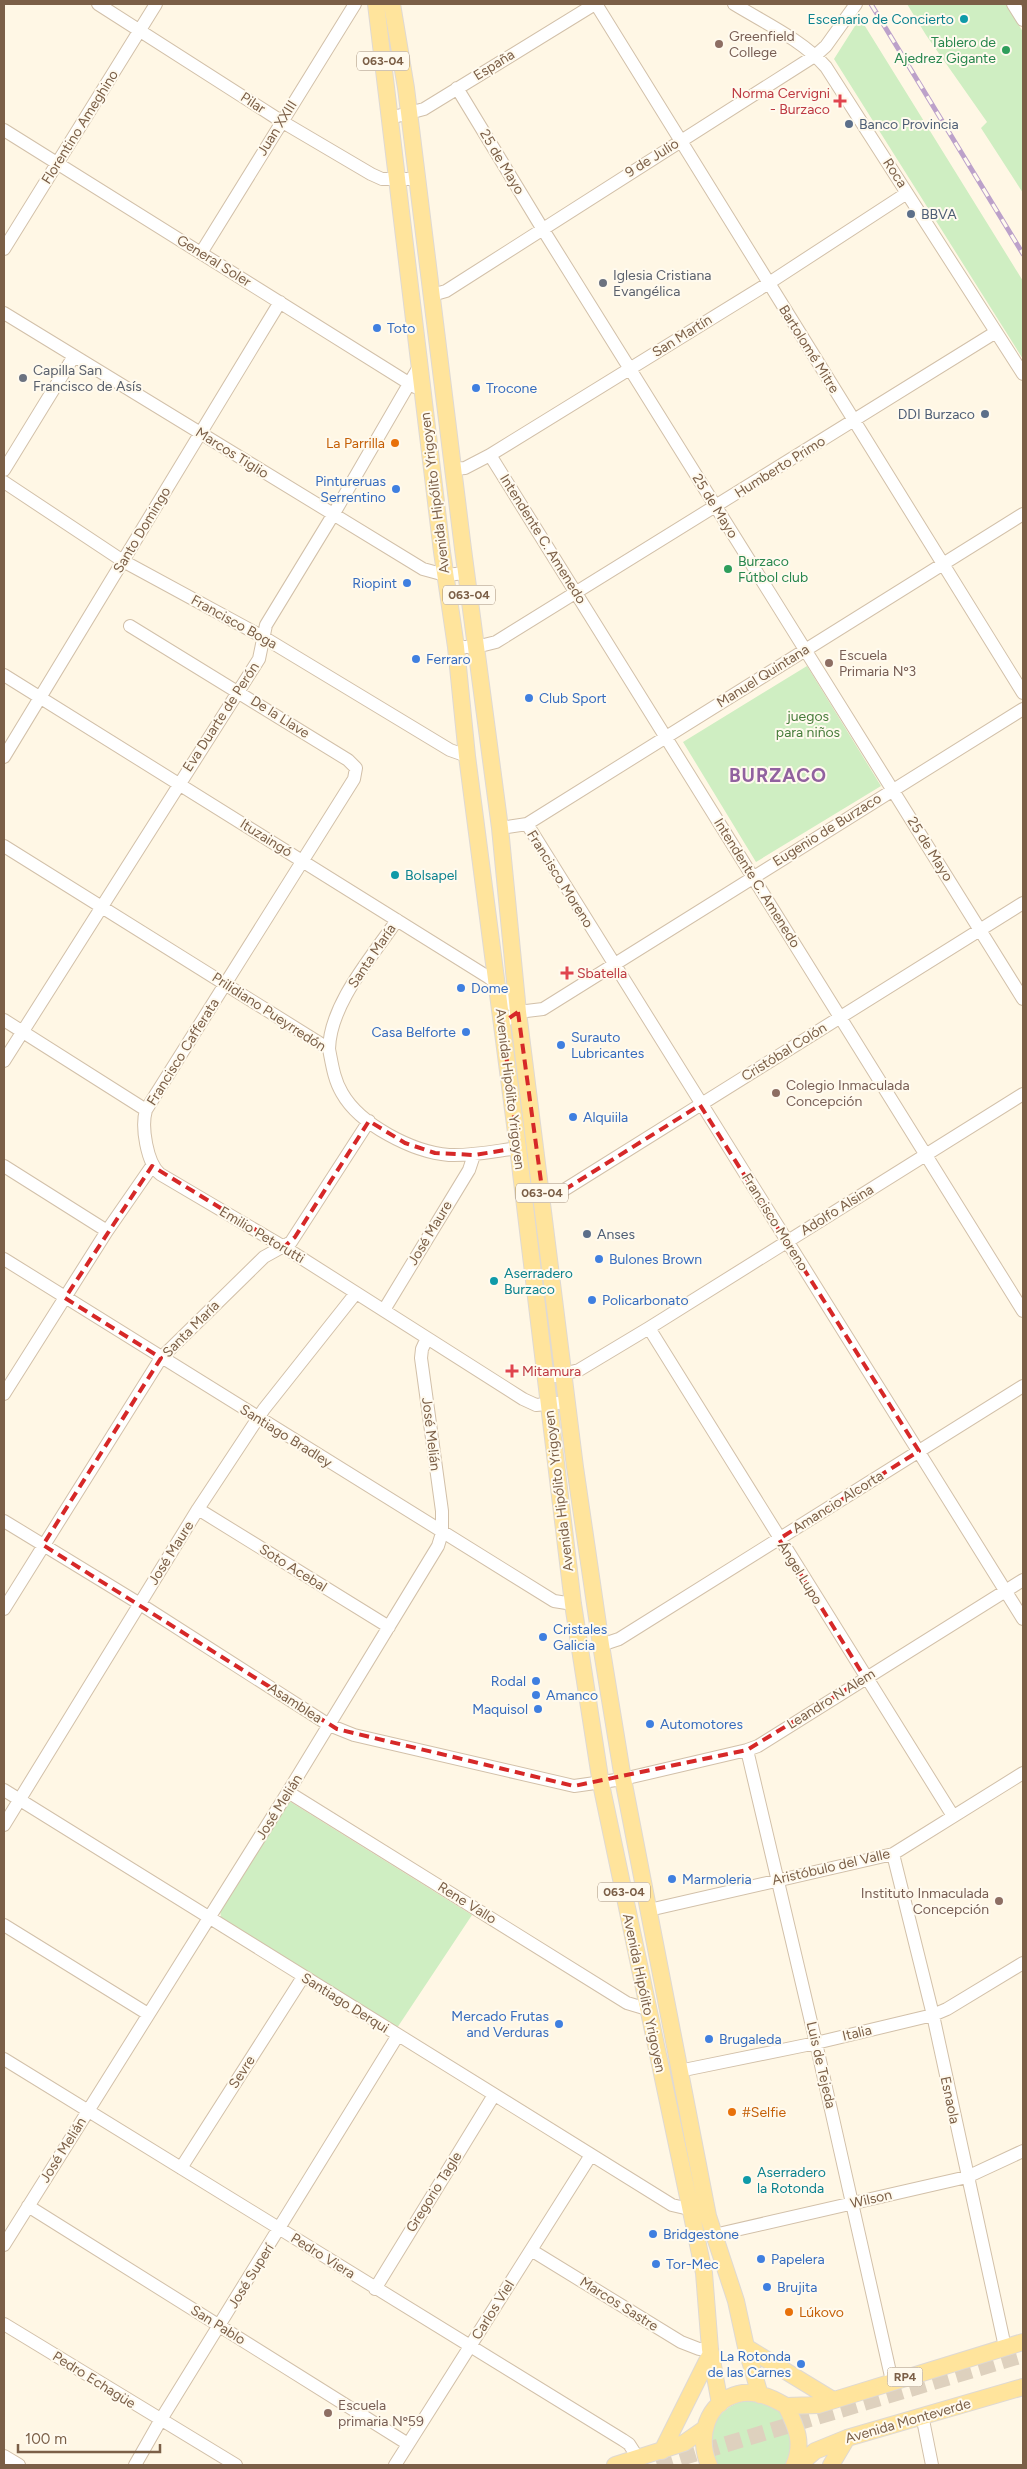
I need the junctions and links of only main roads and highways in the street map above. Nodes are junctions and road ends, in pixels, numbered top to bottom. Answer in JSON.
{"nodes":[{"id":1,"x":376,"y":4,"type":"edge"},
{"id":2,"x":392,"y":4,"type":"edge"},
{"id":3,"x":1023,"y":2342,"type":"edge"},
{"id":4,"x":746,"y":2347,"type":"junction"},
{"id":5,"x":711,"y":2351,"type":"junction"},
{"id":6,"x":1023,"y":2387,"type":"edge"},
{"id":7,"x":760,"y":2395,"type":"junction"},
{"id":8,"x":833,"y":2400,"type":"junction"},
{"id":9,"x":720,"y":2404,"type":"junction"},
{"id":10,"x":786,"y":2406,"type":"junction"},
{"id":11,"x":704,"y":2429,"type":"junction"},
{"id":12,"x":847,"y":2438,"type":"junction"},
{"id":13,"x":662,"y":2451,"type":"junction"},
{"id":14,"x":615,"y":2465,"type":"edge"},
{"id":15,"x":709,"y":2465,"type":"edge"},
{"id":16,"x":794,"y":2465,"type":"edge"},
{"id":17,"x":799,"y":2465,"type":"edge"},
{"id":18,"x":831,"y":2465,"type":"edge"}],
"edges":[{"from":1,"to":5,"type":"main road","name":"Avenida Hipólito Yrigoyen","number":"063-04"},
{"from":2,"to":4,"type":"main road","name":"Avenida Hipólito Yrigoyen","number":"063-04"},
{"from":3,"to":8,"type":"main road","number":"RP4"},
{"from":4,"to":7,"type":"main road","name":"Avenida Hipólito Yrigoyen","number":"063-04"},
{"from":4,"to":8,"type":"main road"},
{"from":5,"to":9,"type":"main road","name":"Avenida Hipólito Yrigoyen","number":"063-04"},
{"from":5,"to":13,"type":"main road"},
{"from":6,"to":12,"type":"main road","name":"Avenida Monteverde"},
{"from":7,"to":9,"type":"main road","number":"RP4"},
{"from":7,"to":10,"type":"main road","number":"RP4"},
{"from":8,"to":10,"type":"main road","number":"RP4"},
{"from":9,"to":11,"type":"main road","number":"RP4"},
{"from":10,"to":16,"type":"main road"},
{"from":11,"to":13,"type":"main road","number":"RP4"},
{"from":11,"to":15,"type":"main road"},
{"from":12,"to":17,"type":"main road","name":"Avenida Monteverde"},
{"from":12,"to":18,"type":"main road"},
{"from":13,"to":14,"type":"main road","number":"RP4"}]}
